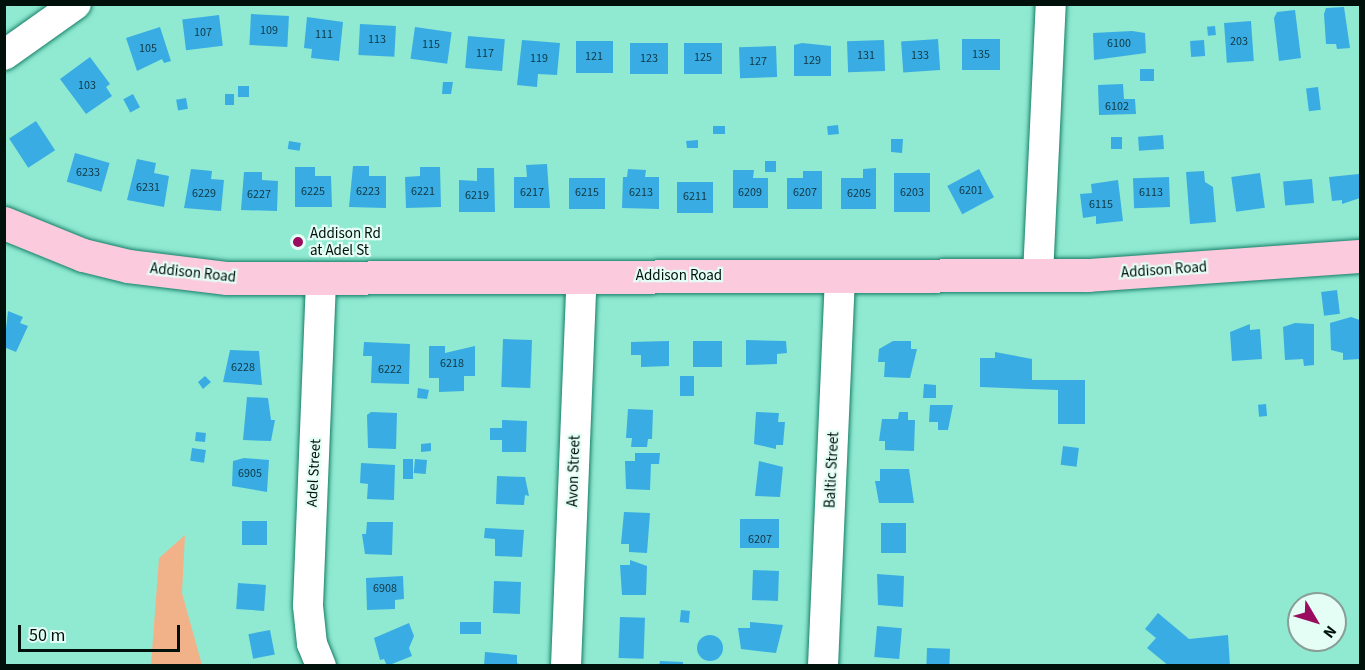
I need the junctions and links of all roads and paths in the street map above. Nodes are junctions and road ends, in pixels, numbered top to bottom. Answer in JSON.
{"nodes":[{"id":1,"x":76,"y":4,"type":"edge"},
{"id":2,"x":1051,"y":4,"type":"edge"},
{"id":3,"x":8,"y":43,"type":"edge"},
{"id":4,"x":4,"y":223,"type":"edge"},
{"id":5,"x":1360,"y":256,"type":"edge"},
{"id":6,"x":840,"y":275,"type":"junction"},
{"id":7,"x":1038,"y":275,"type":"junction"},
{"id":8,"x":582,"y":276,"type":"junction"},
{"id":9,"x":321,"y":278,"type":"junction"},
{"id":10,"x":321,"y":666,"type":"edge"},
{"id":11,"x":566,"y":666,"type":"edge"},
{"id":12,"x":823,"y":666,"type":"edge"}],
"edges":[{"from":1,"to":3,"type":"street"},
{"from":2,"to":7,"type":"street"},
{"from":4,"to":9,"type":"main road","name":"Addison Road"},
{"from":5,"to":7,"type":"main road","name":"Addison Road"},
{"from":6,"to":7,"type":"main road","name":"Addison Road"},
{"from":6,"to":8,"type":"main road","name":"Addison Road"},
{"from":6,"to":12,"type":"street","name":"Baltic Street"},
{"from":8,"to":9,"type":"main road","name":"Addison Road"},
{"from":8,"to":11,"type":"street","name":"Avon Street"},
{"from":9,"to":10,"type":"street","name":"Adel Street"}]}
